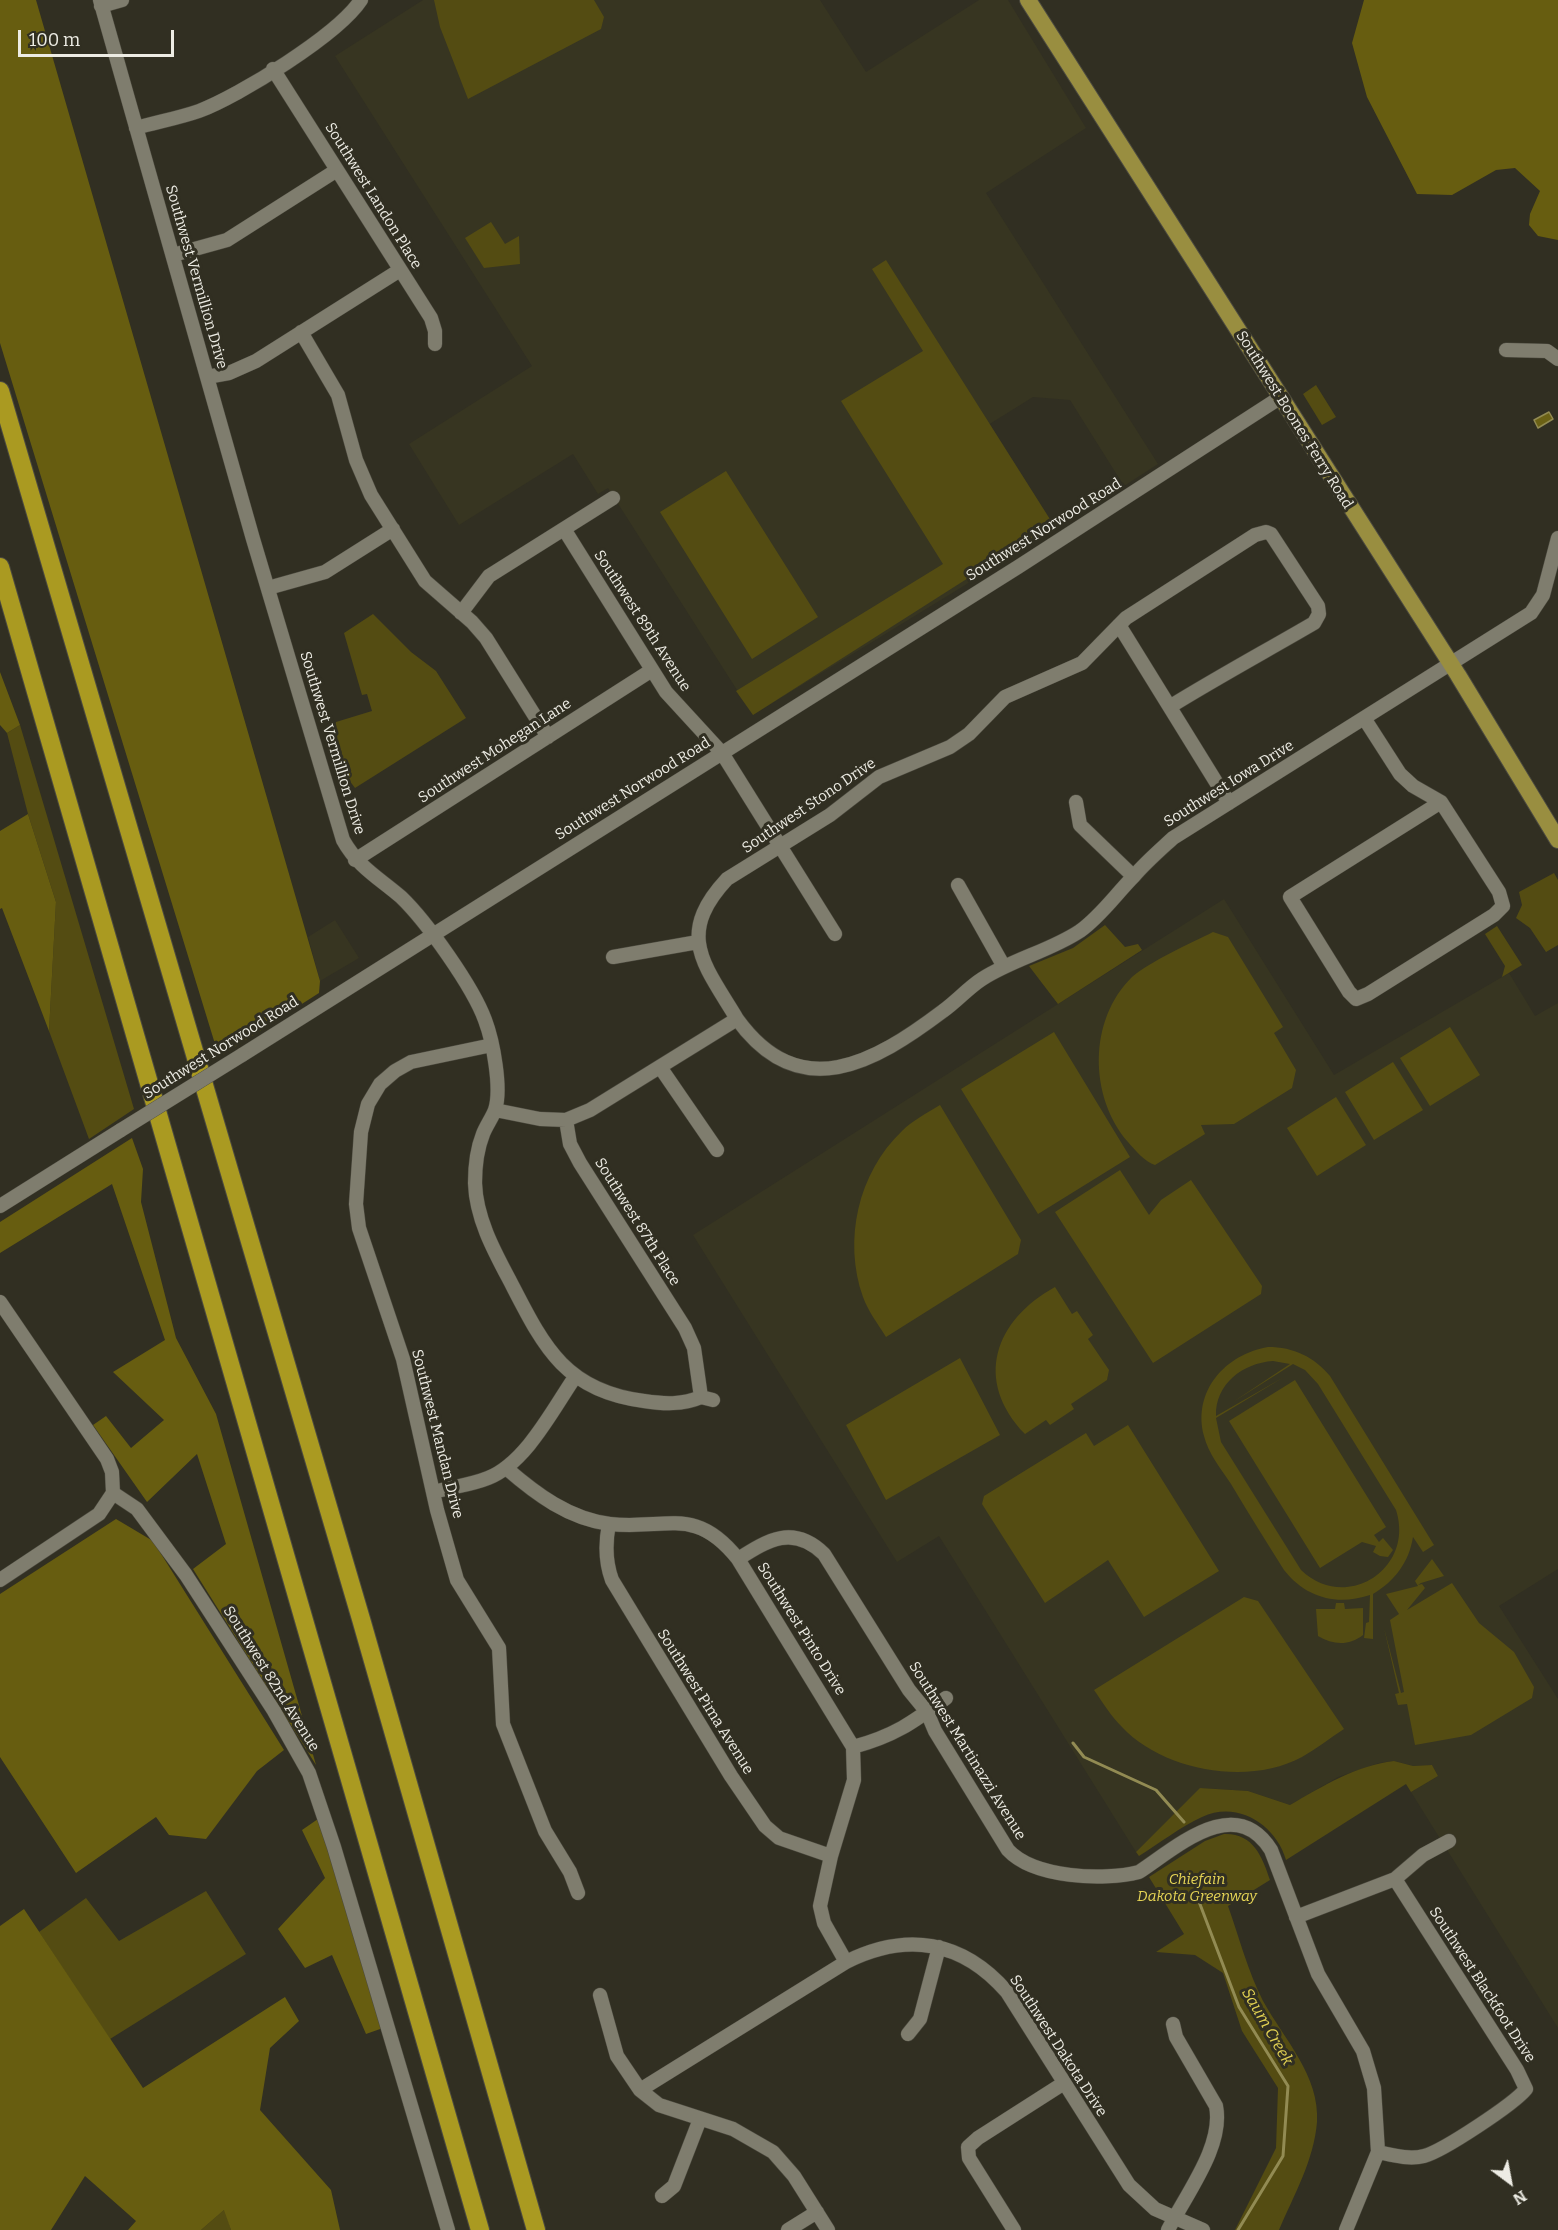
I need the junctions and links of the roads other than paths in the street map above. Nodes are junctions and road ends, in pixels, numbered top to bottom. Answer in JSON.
{"nodes":[{"id":1,"x":122,"y":0,"type":"edge"},
{"id":2,"x":361,"y":0,"type":"edge"},
{"id":3,"x":1028,"y":0,"type":"edge"},
{"id":4,"x":101,"y":3,"type":"edge"},
{"id":5,"x":273,"y":69,"type":"junction"},
{"id":6,"x":136,"y":128,"type":"junction"},
{"id":7,"x":337,"y":170,"type":"junction"},
{"id":8,"x":173,"y":255,"type":"junction"},
{"id":9,"x":400,"y":270,"type":"junction"},
{"id":10,"x":301,"y":332,"type":"junction"},
{"id":11,"x":435,"y":344,"type":"dead end"},
{"id":12,"x":1506,"y":350,"type":"dead end"},
{"id":13,"x":1558,"y":359,"type":"edge"},
{"id":14,"x":207,"y":377,"type":"junction"},
{"id":15,"x":0,"y":392,"type":"edge"},
{"id":16,"x":1281,"y":397,"type":"junction"},
{"id":17,"x":613,"y":498,"type":"dead end"},
{"id":18,"x":393,"y":529,"type":"junction"},
{"id":19,"x":564,"y":529,"type":"junction"},
{"id":20,"x":1558,"y":537,"type":"edge"},
{"id":21,"x":0,"y":567,"type":"edge"},
{"id":22,"x":1554,"y":578,"type":"edge"},
{"id":23,"x":268,"y":588,"type":"junction"},
{"id":24,"x":461,"y":613,"type":"junction"},
{"id":25,"x":1119,"y":626,"type":"junction"},
{"id":26,"x":1449,"y":664,"type":"junction"},
{"id":27,"x":652,"y":670,"type":"junction"},
{"id":28,"x":1171,"y":706,"type":"junction"},
{"id":29,"x":1364,"y":718,"type":"junction"},
{"id":30,"x":548,"y":737,"type":"junction"},
{"id":31,"x":722,"y":753,"type":"junction"},
{"id":32,"x":1076,"y":802,"type":"dead end"},
{"id":33,"x":1441,"y":802,"type":"junction"},
{"id":34,"x":1229,"y":803,"type":"junction"},
{"id":35,"x":1558,"y":840,"type":"edge"},
{"id":36,"x":781,"y":847,"type":"junction"},
{"id":37,"x":355,"y":860,"type":"junction"},
{"id":38,"x":1133,"y":876,"type":"junction"},
{"id":39,"x":958,"y":885,"type":"dead end"},
{"id":40,"x":433,"y":933,"type":"junction"},
{"id":41,"x":835,"y":934,"type":"dead end"},
{"id":42,"x":698,"y":942,"type":"junction"},
{"id":43,"x":613,"y":957,"type":"dead end"},
{"id":44,"x":1003,"y":965,"type":"junction"},
{"id":45,"x":736,"y":1019,"type":"junction"},
{"id":46,"x":492,"y":1045,"type":"junction"},
{"id":47,"x":660,"y":1067,"type":"junction"},
{"id":48,"x":495,"y":1110,"type":"junction"},
{"id":49,"x":566,"y":1120,"type":"junction"},
{"id":50,"x":717,"y":1150,"type":"dead end"},
{"id":51,"x":0,"y":1206,"type":"edge"},
{"id":52,"x":0,"y":1302,"type":"edge"},
{"id":53,"x":575,"y":1377,"type":"junction"},
{"id":54,"x":707,"y":1398,"type":"joint"},
{"id":55,"x":506,"y":1468,"type":"junction"},
{"id":56,"x":434,"y":1492,"type":"junction"},
{"id":57,"x":113,"y":1493,"type":"junction"},
{"id":58,"x":609,"y":1524,"type":"junction"},
{"id":59,"x":738,"y":1559,"type":"junction"},
{"id":60,"x":0,"y":1580,"type":"edge"},
{"id":61,"x":946,"y":1698,"type":"dead end"},
{"id":62,"x":927,"y":1712,"type":"junction"},
{"id":63,"x":853,"y":1748,"type":"junction"},
{"id":64,"x":1449,"y":1841,"type":"dead end"},
{"id":65,"x":831,"y":1856,"type":"junction"},
{"id":66,"x":1395,"y":1879,"type":"junction"},
{"id":67,"x":578,"y":1893,"type":"dead end"},
{"id":68,"x":1296,"y":1917,"type":"junction"},
{"id":69,"x":939,"y":1947,"type":"junction"},
{"id":70,"x":846,"y":1962,"type":"junction"},
{"id":71,"x":600,"y":1995,"type":"dead end"},
{"id":72,"x":1173,"y":2024,"type":"dead end"},
{"id":73,"x":908,"y":2034,"type":"dead end"},
{"id":74,"x":1064,"y":2083,"type":"junction"},
{"id":75,"x":640,"y":2090,"type":"junction"},
{"id":76,"x":700,"y":2119,"type":"junction"},
{"id":77,"x":1378,"y":2152,"type":"junction"},
{"id":78,"x":662,"y":2196,"type":"dead end"},
{"id":79,"x":817,"y":2212,"type":"junction"},
{"id":80,"x":1171,"y":2224,"type":"edge"},
{"id":81,"x":448,"y":2230,"type":"edge"},
{"id":82,"x":480,"y":2230,"type":"edge"},
{"id":83,"x":536,"y":2230,"type":"edge"},
{"id":84,"x":788,"y":2230,"type":"edge"},
{"id":85,"x":828,"y":2230,"type":"edge"},
{"id":86,"x":1014,"y":2230,"type":"edge"},
{"id":87,"x":1203,"y":2230,"type":"edge"},
{"id":88,"x":1346,"y":2230,"type":"edge"}],
"edges":[{"from":1,"to":4,"type":"street"},
{"from":2,"to":5,"type":"street"},
{"from":3,"to":16,"type":"main road","name":"Southwest Boones Ferry Road"},
{"from":4,"to":6,"type":"street","name":"Southwest Vermillion Drive"},
{"from":5,"to":6,"type":"street"},
{"from":5,"to":7,"type":"street","name":"Southwest Landon Place"},
{"from":6,"to":8,"type":"street","name":"Southwest Vermillion Drive"},
{"from":7,"to":8,"type":"street"},
{"from":7,"to":9,"type":"street","name":"Southwest Landon Place"},
{"from":8,"to":14,"type":"street","name":"Southwest Vermillion Drive"},
{"from":9,"to":10,"type":"street"},
{"from":9,"to":11,"type":"street","name":"Southwest Landon Place"},
{"from":10,"to":14,"type":"street"},
{"from":10,"to":18,"type":"street"},
{"from":12,"to":13,"type":"street"},
{"from":14,"to":23,"type":"street","name":"Southwest Vermillion Drive"},
{"from":15,"to":83,"type":"highway"},
{"from":16,"to":26,"type":"main road","name":"Southwest Boones Ferry Road"},
{"from":16,"to":31,"type":"street","name":"Southwest Norwood Road"},
{"from":17,"to":19,"type":"street"},
{"from":18,"to":23,"type":"street"},
{"from":18,"to":24,"type":"street"},
{"from":19,"to":24,"type":"street"},
{"from":19,"to":27,"type":"street","name":"Southwest 89th Avenue"},
{"from":20,"to":22,"type":"street","name":"Southwest Iowa Drive"},
{"from":21,"to":82,"type":"highway"},
{"from":22,"to":26,"type":"street","name":"Southwest Iowa Drive"},
{"from":23,"to":37,"type":"street","name":"Southwest Vermillion Drive"},
{"from":24,"to":30,"type":"street"},
{"from":25,"to":28,"type":"street"},
{"from":25,"to":28,"type":"street","name":"Southwest Stono Drive"},
{"from":25,"to":36,"type":"street","name":"Southwest Stono Drive"},
{"from":26,"to":29,"type":"street","name":"Southwest Iowa Drive"},
{"from":26,"to":35,"type":"main road","name":"Southwest Boones Ferry Road"},
{"from":27,"to":30,"type":"street","name":"Southwest Mohegan Lane"},
{"from":27,"to":31,"type":"street","name":"Southwest 89th Avenue"},
{"from":28,"to":34,"type":"street"},
{"from":29,"to":33,"type":"street"},
{"from":29,"to":34,"type":"street","name":"Southwest Iowa Drive"},
{"from":30,"to":37,"type":"street","name":"Southwest Mohegan Lane"},
{"from":31,"to":36,"type":"street","name":"Southwest 89th Avenue"},
{"from":31,"to":40,"type":"street","name":"Southwest Norwood Road"},
{"from":32,"to":38,"type":"street"},
{"from":33,"to":33,"type":"street"},
{"from":34,"to":38,"type":"street","name":"Southwest Iowa Drive"},
{"from":36,"to":41,"type":"street","name":"Southwest 89th Avenue"},
{"from":36,"to":42,"type":"street","name":"Southwest Stono Drive"},
{"from":37,"to":40,"type":"street","name":"Southwest Vermillion Drive"},
{"from":38,"to":44,"type":"street","name":"Southwest Iowa Drive"},
{"from":39,"to":44,"type":"street"},
{"from":40,"to":46,"type":"street","name":"Southwest Vermillion Drive"},
{"from":40,"to":51,"type":"street","name":"Southwest Norwood Road","bridge":true},
{"from":42,"to":43,"type":"street"},
{"from":42,"to":45,"type":"street"},
{"from":44,"to":45,"type":"street","name":"Southwest Iowa Drive"},
{"from":45,"to":47,"type":"street"},
{"from":46,"to":48,"type":"street","name":"Southwest Vermillion Drive"},
{"from":46,"to":56,"type":"street","name":"Southwest Mandan Drive"},
{"from":47,"to":49,"type":"street"},
{"from":47,"to":50,"type":"street"},
{"from":48,"to":49,"type":"street"},
{"from":48,"to":53,"type":"street","name":"Southwest Vermillion Drive"},
{"from":49,"to":54,"type":"street","name":"Southwest 87th Place"},
{"from":52,"to":57,"type":"street"},
{"from":53,"to":54,"type":"street","name":"Southwest Vermillion Drive"},
{"from":53,"to":55,"type":"street"},
{"from":55,"to":56,"type":"street"},
{"from":55,"to":58,"type":"street","name":"Southwest Pinto Drive"},
{"from":56,"to":67,"type":"street","name":"Southwest Mandan Drive"},
{"from":57,"to":60,"type":"street"},
{"from":57,"to":81,"type":"street","name":"Southwest 82nd Avenue"},
{"from":58,"to":59,"type":"street","name":"Southwest Pinto Drive"},
{"from":58,"to":65,"type":"street","name":"Southwest Pima Avenue"},
{"from":59,"to":62,"type":"street","name":"Southwest Martinazzi Avenue"},
{"from":59,"to":63,"type":"street","name":"Southwest Pinto Drive"},
{"from":61,"to":62,"type":"street"},
{"from":62,"to":63,"type":"street"},
{"from":62,"to":68,"type":"street","name":"Southwest Martinazzi Avenue"},
{"from":63,"to":65,"type":"street","name":"Southwest Pinto Drive"},
{"from":64,"to":66,"type":"street"},
{"from":65,"to":70,"type":"street","name":"Southwest Pinto Drive"},
{"from":66,"to":68,"type":"street"},
{"from":66,"to":77,"type":"street","name":"Southwest Blackfoot Drive"},
{"from":68,"to":77,"type":"street","name":"Southwest Martinazzi Avenue"},
{"from":69,"to":70,"type":"street","name":"Southwest Dakota Drive"},
{"from":69,"to":73,"type":"street"},
{"from":69,"to":74,"type":"street","name":"Southwest Dakota Drive"},
{"from":70,"to":75,"type":"street","name":"Southwest Dakota Drive"},
{"from":71,"to":75,"type":"street"},
{"from":72,"to":80,"type":"street"},
{"from":74,"to":80,"type":"street","name":"Southwest Dakota Drive"},
{"from":74,"to":86,"type":"street"},
{"from":75,"to":76,"type":"street"},
{"from":76,"to":78,"type":"street"},
{"from":76,"to":79,"type":"street"},
{"from":77,"to":88,"type":"street","name":"Southwest Martinazzi Avenue"},
{"from":79,"to":84,"type":"street"},
{"from":79,"to":85,"type":"street"},
{"from":80,"to":87,"type":"street","name":"Southwest Dakota Drive"}]}
